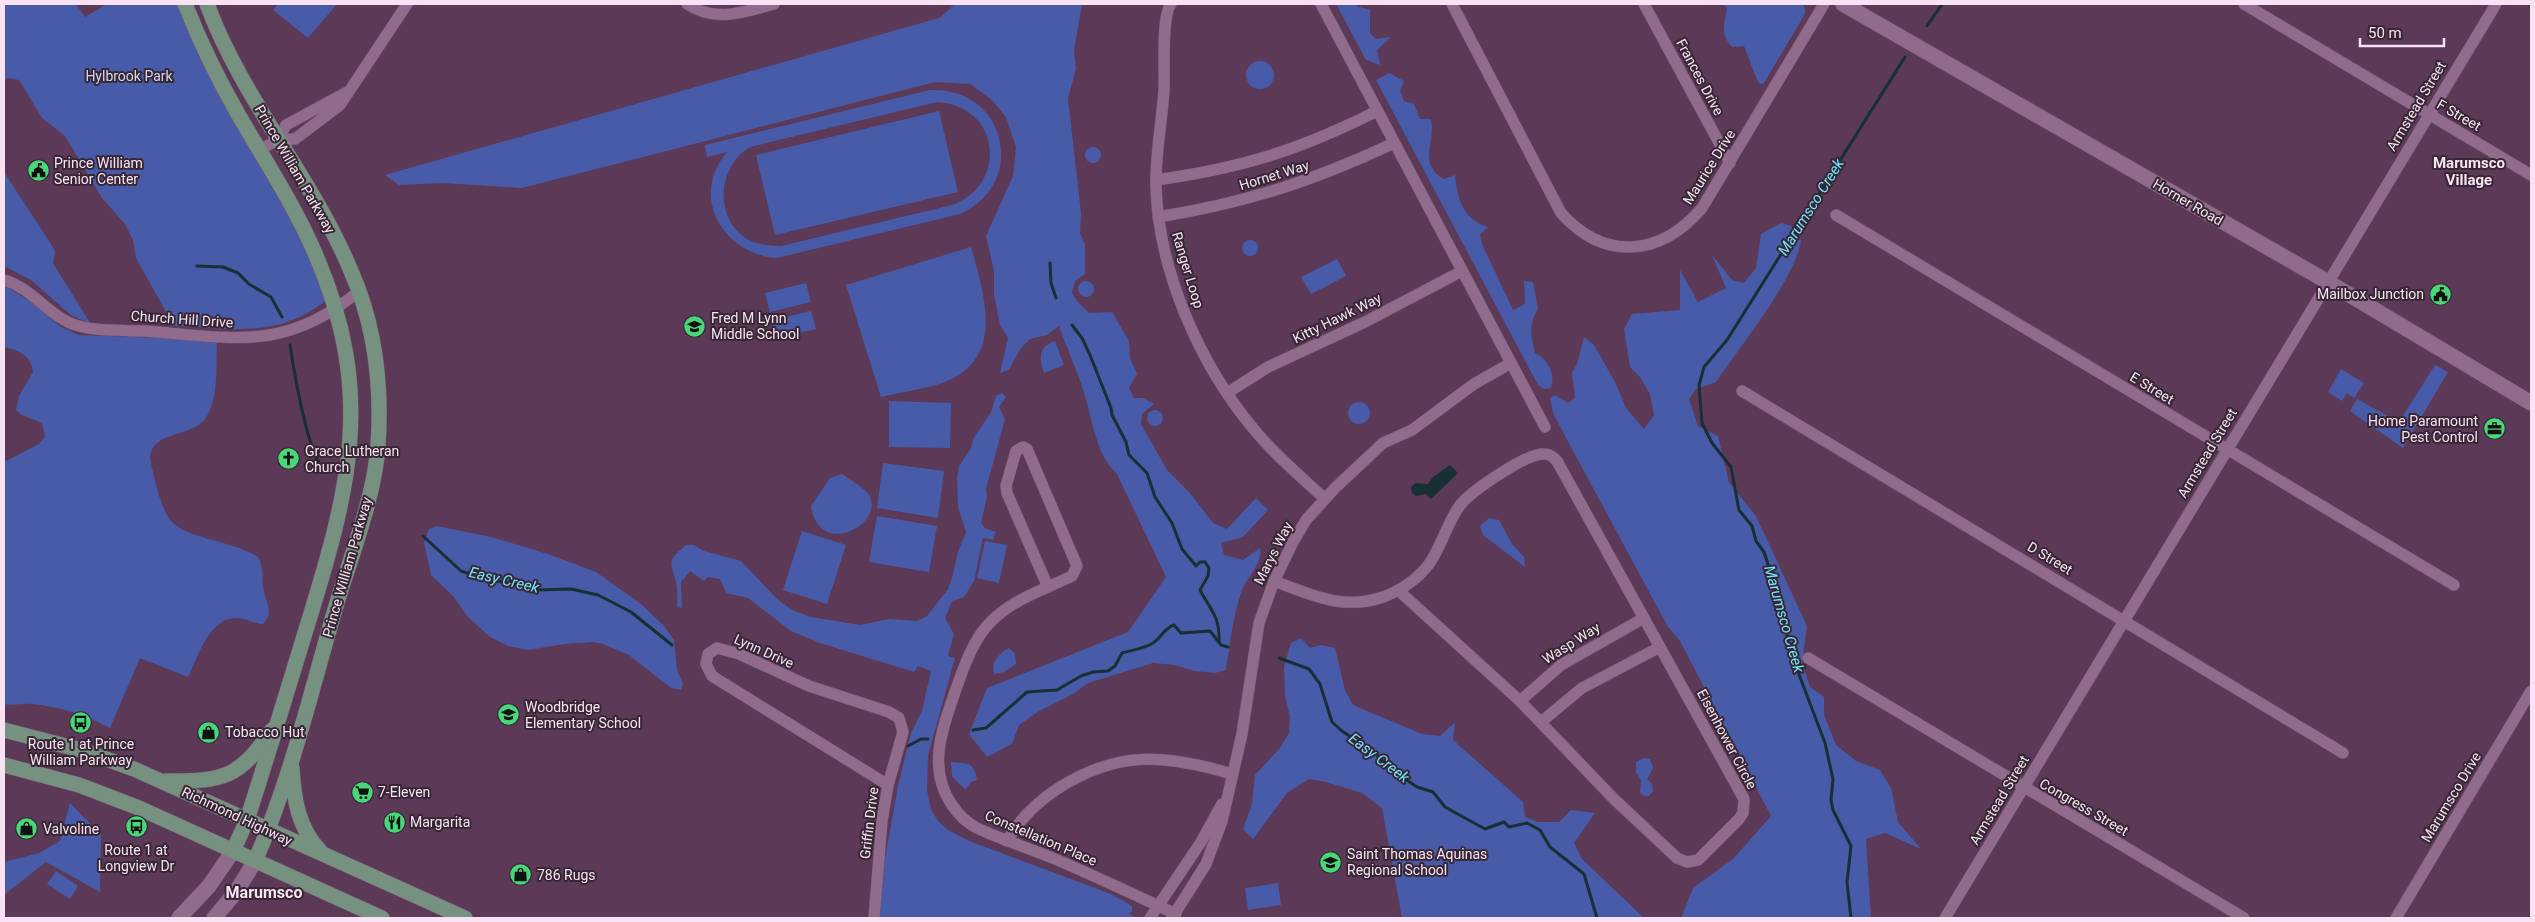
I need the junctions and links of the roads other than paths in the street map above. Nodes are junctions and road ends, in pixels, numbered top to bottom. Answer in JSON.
{"nodes":[{"id":1,"x":185,"y":4,"type":"edge"},
{"id":2,"x":207,"y":4,"type":"edge"},
{"id":3,"x":407,"y":4,"type":"edge"},
{"id":4,"x":687,"y":4,"type":"edge"},
{"id":5,"x":774,"y":4,"type":"edge"},
{"id":6,"x":1171,"y":4,"type":"edge"},
{"id":7,"x":1320,"y":4,"type":"edge"},
{"id":8,"x":1452,"y":4,"type":"edge"},
{"id":9,"x":1644,"y":4,"type":"edge"},
{"id":10,"x":1824,"y":4,"type":"edge"},
{"id":11,"x":2244,"y":4,"type":"edge"},
{"id":12,"x":2496,"y":4,"type":"edge"},
{"id":13,"x":1848,"y":5,"type":"edge"},
{"id":14,"x":1377,"y":111,"type":"junction"},
{"id":15,"x":2429,"y":115,"type":"junction"},
{"id":16,"x":278,"y":140,"type":"junction"},
{"id":17,"x":1394,"y":143,"type":"junction"},
{"id":18,"x":259,"y":150,"type":"junction"},
{"id":19,"x":1730,"y":164,"type":"junction"},
{"id":20,"x":2531,"y":175,"type":"edge"},
{"id":21,"x":1156,"y":180,"type":"junction"},
{"id":22,"x":1836,"y":215,"type":"dead end"},
{"id":23,"x":1158,"y":217,"type":"junction"},
{"id":24,"x":1462,"y":271,"type":"junction"},
{"id":25,"x":4,"y":280,"type":"edge"},
{"id":26,"x":2328,"y":282,"type":"junction"},
{"id":27,"x":359,"y":290,"type":"junction"},
{"id":28,"x":336,"y":310,"type":"junction"},
{"id":29,"x":1511,"y":363,"type":"junction"},
{"id":30,"x":1742,"y":391,"type":"dead end"},
{"id":31,"x":1227,"y":393,"type":"junction"},
{"id":32,"x":2531,"y":403,"type":"edge"},
{"id":33,"x":1545,"y":427,"type":"dead end"},
{"id":34,"x":2226,"y":451,"type":"junction"},
{"id":35,"x":349,"y":461,"type":"junction"},
{"id":36,"x":376,"y":465,"type":"junction"},
{"id":37,"x":1325,"y":499,"type":"junction"},
{"id":38,"x":1274,"y":581,"type":"junction"},
{"id":39,"x":2454,"y":585,"type":"dead end"},
{"id":40,"x":1048,"y":587,"type":"junction"},
{"id":41,"x":1398,"y":590,"type":"junction"},
{"id":42,"x":1644,"y":618,"type":"junction"},
{"id":43,"x":2124,"y":620,"type":"junction"},
{"id":44,"x":1660,"y":647,"type":"junction"},
{"id":45,"x":1808,"y":658,"type":"dead end"},
{"id":46,"x":2531,"y":691,"type":"edge"},
{"id":47,"x":1520,"y":701,"type":"junction"},
{"id":48,"x":279,"y":720,"type":"junction"},
{"id":49,"x":1541,"y":722,"type":"junction"},
{"id":50,"x":4,"y":730,"type":"edge"},
{"id":51,"x":902,"y":733,"type":"joint"},
{"id":52,"x":2343,"y":752,"type":"dead end"},
{"id":53,"x":291,"y":759,"type":"junction"},
{"id":54,"x":4,"y":765,"type":"edge"},
{"id":55,"x":1232,"y":774,"type":"junction"},
{"id":56,"x":160,"y":781,"type":"junction"},
{"id":57,"x":888,"y":784,"type":"junction"},
{"id":58,"x":2023,"y":788,"type":"junction"},
{"id":59,"x":1226,"y":795,"type":"junction"},
{"id":60,"x":248,"y":820,"type":"junction"},
{"id":61,"x":269,"y":830,"type":"junction"},
{"id":62,"x":1007,"y":840,"type":"junction"},
{"id":63,"x":233,"y":851,"type":"junction"},
{"id":64,"x":323,"y":855,"type":"junction"},
{"id":65,"x":255,"y":861,"type":"junction"},
{"id":66,"x":205,"y":890,"type":"junction"},
{"id":67,"x":1159,"y":906,"type":"junction"},
{"id":68,"x":1174,"y":916,"type":"edge"},
{"id":69,"x":179,"y":918,"type":"edge"},
{"id":70,"x":187,"y":918,"type":"edge"},
{"id":71,"x":214,"y":918,"type":"edge"},
{"id":72,"x":382,"y":918,"type":"edge"},
{"id":73,"x":465,"y":918,"type":"edge"},
{"id":74,"x":874,"y":918,"type":"edge"},
{"id":75,"x":1150,"y":918,"type":"edge"},
{"id":76,"x":1945,"y":918,"type":"edge"},
{"id":77,"x":2244,"y":918,"type":"edge"},
{"id":78,"x":2396,"y":918,"type":"edge"}],
"edges":[{"from":1,"to":18,"type":"main road","name":"Prince William Parkway"},
{"from":2,"to":16,"type":"main road","name":"Prince William Parkway"},
{"from":3,"to":16,"type":"street"},
{"from":4,"to":5,"type":"street"},
{"from":6,"to":21,"type":"street","name":"Ranger Loop"},
{"from":7,"to":14,"type":"street"},
{"from":8,"to":19,"type":"street","name":"Maurice Drive"},
{"from":9,"to":19,"type":"street","name":"Frances Drive"},
{"from":10,"to":19,"type":"street","name":"Maurice Drive"},
{"from":11,"to":15,"type":"street","name":"F Street"},
{"from":12,"to":15,"type":"street","name":"Armstead Street"},
{"from":13,"to":26,"type":"main road","name":"Horner Road"},
{"from":14,"to":17,"type":"street"},
{"from":14,"to":21,"type":"street","name":"Hornet Way"},
{"from":15,"to":20,"type":"street","name":"F Street"},
{"from":15,"to":26,"type":"street","name":"Armstead Street"},
{"from":16,"to":18,"type":"street"},
{"from":16,"to":27,"type":"main road","name":"Prince William Parkway"},
{"from":17,"to":23,"type":"street","name":"Hornet Way"},
{"from":17,"to":24,"type":"street"},
{"from":18,"to":28,"type":"main road","name":"Prince William Parkway"},
{"from":21,"to":23,"type":"street","name":"Ranger Loop"},
{"from":22,"to":34,"type":"street","name":"E Street"},
{"from":23,"to":31,"type":"street","name":"Ranger Loop"},
{"from":24,"to":29,"type":"street"},
{"from":24,"to":31,"type":"street","name":"Kitty Hawk Way"},
{"from":25,"to":28,"type":"street","name":"Church Hill Drive"},
{"from":26,"to":32,"type":"main road","name":"Horner Road"},
{"from":26,"to":34,"type":"street","name":"Armstead Street"},
{"from":27,"to":28,"type":"street","name":"Church Hill Drive"},
{"from":27,"to":36,"type":"main road","name":"Prince William Parkway"},
{"from":28,"to":35,"type":"main road","name":"Prince William Parkway"},
{"from":29,"to":33,"type":"street"},
{"from":29,"to":37,"type":"street","name":"Marys Way"},
{"from":30,"to":43,"type":"street","name":"D Street"},
{"from":31,"to":37,"type":"street","name":"Ranger Loop"},
{"from":34,"to":39,"type":"street","name":"E Street"},
{"from":34,"to":43,"type":"street","name":"Armstead Street"},
{"from":35,"to":36,"type":"main road"},
{"from":35,"to":48,"type":"main road","name":"Prince William Parkway"},
{"from":36,"to":53,"type":"main road","name":"Prince William Parkway"},
{"from":37,"to":38,"type":"street","name":"Marys Way"},
{"from":38,"to":41,"type":"street","name":"Eisenhower Circle"},
{"from":38,"to":55,"type":"street","name":"Marys Way"},
{"from":40,"to":40,"type":"street","name":"Constellation Place"},
{"from":40,"to":62,"type":"street","name":"Constellation Place"},
{"from":41,"to":42,"type":"street","name":"Eisenhower Circle"},
{"from":41,"to":47,"type":"street","name":"Eisenhower Circle"},
{"from":42,"to":44,"type":"street","name":"Eisenhower Circle"},
{"from":42,"to":47,"type":"street","name":"Wasp Way"},
{"from":43,"to":52,"type":"street","name":"D Street"},
{"from":43,"to":58,"type":"street","name":"Armstead Street"},
{"from":44,"to":49,"type":"street"},
{"from":44,"to":49,"type":"street","name":"Eisenhower Circle"},
{"from":45,"to":58,"type":"street","name":"Congress Street"},
{"from":46,"to":78,"type":"street","name":"Marumsco Drive"},
{"from":47,"to":49,"type":"street","name":"Eisenhower Circle"},
{"from":48,"to":56,"type":"main road"},
{"from":48,"to":60,"type":"main road","name":"Prince William Parkway"},
{"from":50,"to":56,"type":"main road","name":"Richmond Highway"},
{"from":51,"to":57,"type":"street","name":"Griffin Drive"},
{"from":51,"to":57,"type":"street","name":"Lynn Drive"},
{"from":53,"to":61,"type":"main road","name":"Prince William Parkway"},
{"from":53,"to":64,"type":"main road"},
{"from":54,"to":63,"type":"main road"},
{"from":55,"to":59,"type":"street","name":"Marys Way"},
{"from":55,"to":62,"type":"street"},
{"from":56,"to":60,"type":"main road","name":"Richmond Highway"},
{"from":57,"to":74,"type":"street","name":"Griffin Drive"},
{"from":58,"to":76,"type":"street","name":"Armstead Street"},
{"from":58,"to":77,"type":"street","name":"Congress Street"},
{"from":59,"to":67,"type":"street","name":"Marys Way"},
{"from":59,"to":68,"type":"street","name":"Marys Way"},
{"from":60,"to":61,"type":"main road","name":"Richmond Highway"},
{"from":60,"to":63,"type":"main road","name":"Prince William Parkway"},
{"from":61,"to":64,"type":"main road","name":"Richmond Highway"},
{"from":61,"to":65,"type":"main road","name":"Prince William Parkway"},
{"from":62,"to":67,"type":"street","name":"Constellation Place"},
{"from":63,"to":65,"type":"main road"},
{"from":63,"to":66,"type":"main road"},
{"from":64,"to":73,"type":"main road","name":"Richmond Highway"},
{"from":65,"to":71,"type":"main road"},
{"from":65,"to":72,"type":"main road"},
{"from":66,"to":69,"type":"main road"},
{"from":66,"to":70,"type":"main road"},
{"from":67,"to":68,"type":"street","name":"Constellation Place"},
{"from":67,"to":75,"type":"street","name":"Marys Way"}]}
